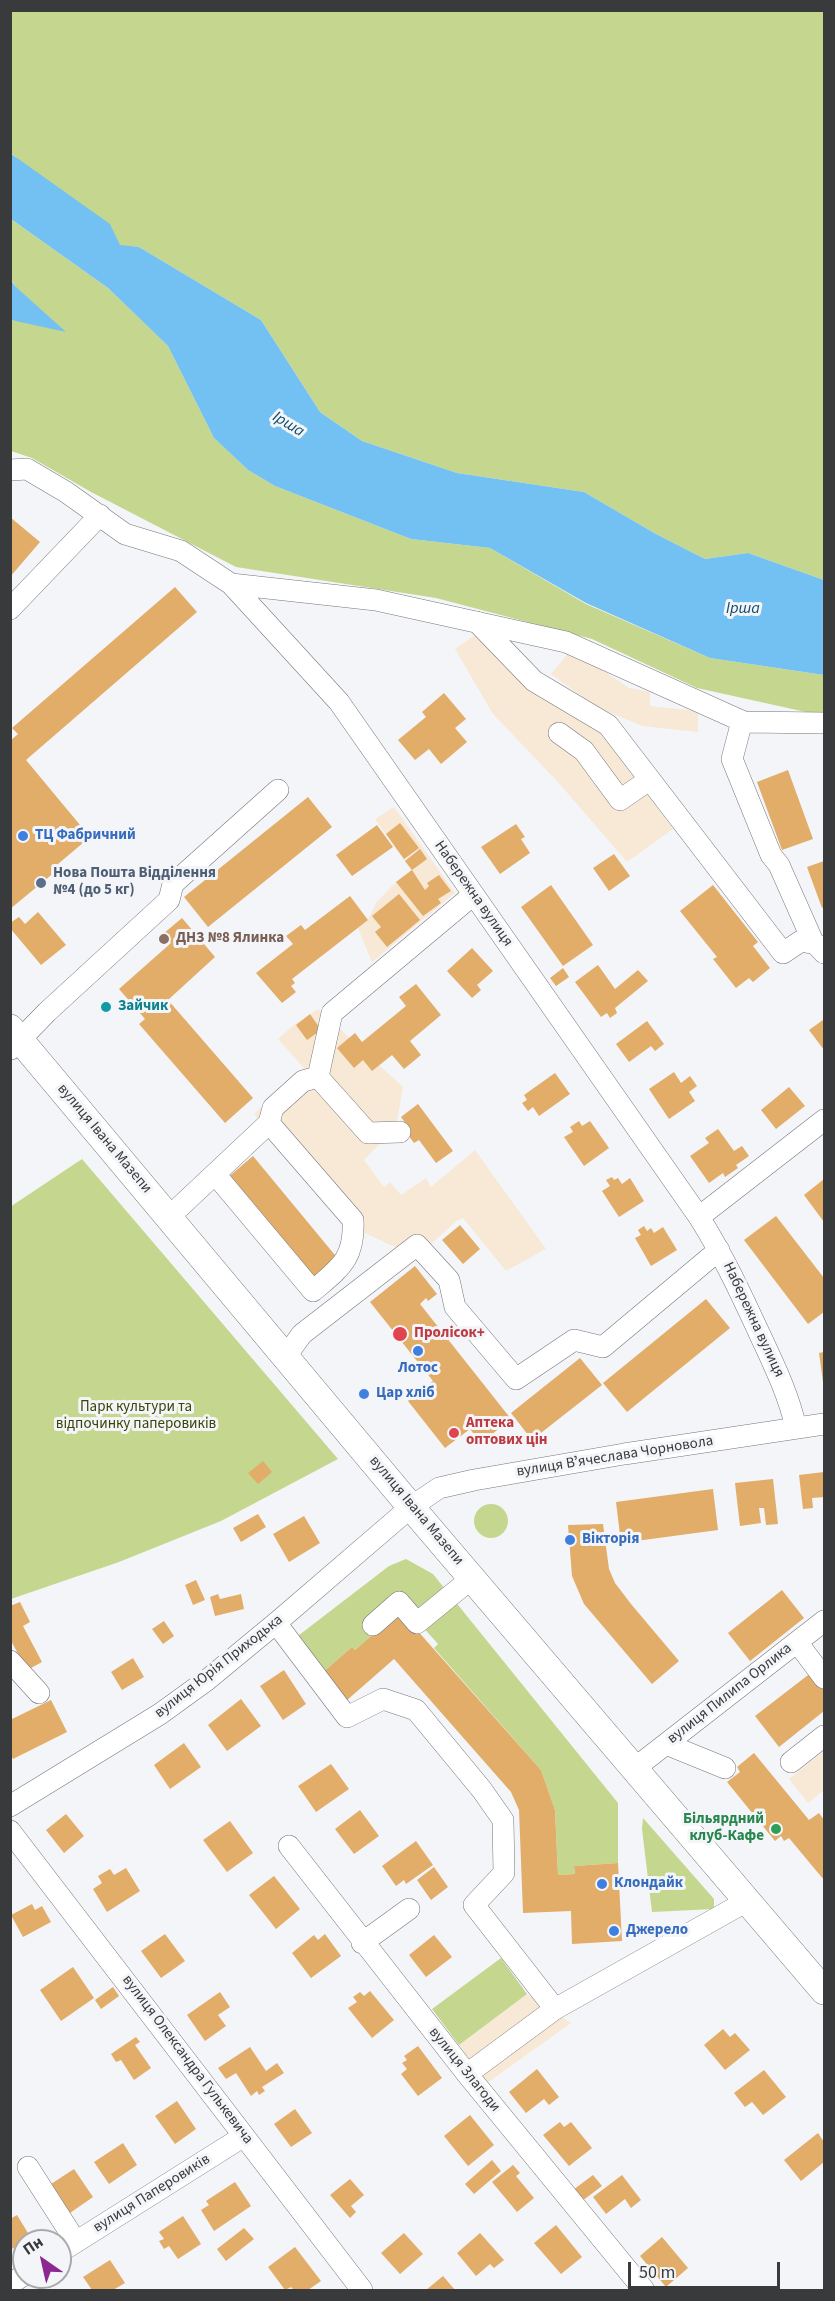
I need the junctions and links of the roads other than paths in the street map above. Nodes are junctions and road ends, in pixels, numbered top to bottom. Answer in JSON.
{"nodes":[{"id":1,"x":10,"y":470,"type":"edge"},
{"id":2,"x":99,"y":515,"type":"junction"},
{"id":3,"x":231,"y":584,"type":"junction"},
{"id":4,"x":10,"y":609,"type":"edge"},
{"id":5,"x":477,"y":622,"type":"junction"},
{"id":6,"x":742,"y":721,"type":"junction"},
{"id":7,"x":825,"y":723,"type":"edge"},
{"id":8,"x":608,"y":725,"type":"junction"},
{"id":9,"x":560,"y":733,"type":"dead end"},
{"id":10,"x":584,"y":751,"type":"junction"},
{"id":11,"x":649,"y":780,"type":"junction"},
{"id":12,"x":278,"y":790,"type":"dead end"},
{"id":13,"x":473,"y":895,"type":"junction"},
{"id":14,"x":819,"y":948,"type":"edge"},
{"id":15,"x":14,"y":1039,"type":"edge"},
{"id":16,"x":318,"y":1077,"type":"junction"},
{"id":17,"x":825,"y":1120,"type":"edge"},
{"id":18,"x":269,"y":1123,"type":"junction"},
{"id":19,"x":400,"y":1132,"type":"dead end"},
{"id":20,"x":214,"y":1174,"type":"junction"},
{"id":21,"x":169,"y":1217,"type":"junction"},
{"id":22,"x":699,"y":1217,"type":"junction"},
{"id":23,"x":719,"y":1250,"type":"junction"},
{"id":24,"x":330,"y":1277,"type":"junction"},
{"id":25,"x":347,"y":1299,"type":"junction"},
{"id":26,"x":286,"y":1356,"type":"junction"},
{"id":27,"x":825,"y":1424,"type":"edge"},
{"id":28,"x":796,"y":1428,"type":"junction"},
{"id":29,"x":411,"y":1507,"type":"junction"},
{"id":30,"x":472,"y":1578,"type":"junction"},
{"id":31,"x":825,"y":1621,"type":"edge"},
{"id":32,"x":276,"y":1623,"type":"junction"},
{"id":33,"x":373,"y":1625,"type":"dead end"},
{"id":34,"x":797,"y":1642,"type":"junction"},
{"id":35,"x":10,"y":1661,"type":"edge"},
{"id":36,"x":825,"y":1678,"type":"edge"},
{"id":37,"x":39,"y":1693,"type":"dead end"},
{"id":38,"x":825,"y":1736,"type":"edge"},
{"id":39,"x":666,"y":1744,"type":"junction"},
{"id":40,"x":791,"y":1762,"type":"dead end"},
{"id":41,"x":635,"y":1768,"type":"junction"},
{"id":42,"x":725,"y":1768,"type":"dead end"},
{"id":43,"x":10,"y":1806,"type":"edge"},
{"id":44,"x":10,"y":1831,"type":"edge"},
{"id":45,"x":288,"y":1846,"type":"dead end"},
{"id":46,"x":747,"y":1901,"type":"junction"},
{"id":47,"x":409,"y":1909,"type":"dead end"},
{"id":48,"x":363,"y":1943,"type":"junction"},
{"id":49,"x":825,"y":1991,"type":"edge"},
{"id":50,"x":555,"y":2009,"type":"junction"},
{"id":51,"x":467,"y":2074,"type":"junction"},
{"id":52,"x":244,"y":2136,"type":"junction"},
{"id":53,"x":28,"y":2167,"type":"dead end"},
{"id":54,"x":59,"y":2229,"type":"edge"},
{"id":55,"x":72,"y":2244,"type":"edge"},
{"id":56,"x":362,"y":2290,"type":"edge"},
{"id":57,"x":644,"y":2290,"type":"edge"}],
"edges":[{"from":1,"to":2,"type":"street","name":"Набережна вулиця"},
{"from":2,"to":3,"type":"street","name":"Набережна вулиця"},
{"from":2,"to":4,"type":"street"},
{"from":3,"to":5,"type":"street","name":"Набережна вулиця"},
{"from":3,"to":13,"type":"street","name":"Набережна вулиця"},
{"from":5,"to":6,"type":"street","name":"Набережна вулиця"},
{"from":5,"to":8,"type":"street"},
{"from":6,"to":7,"type":"street","name":"Набережна вулиця"},
{"from":6,"to":14,"type":"street"},
{"from":8,"to":10,"type":"street"},
{"from":8,"to":11,"type":"street"},
{"from":9,"to":10,"type":"street"},
{"from":10,"to":11,"type":"street"},
{"from":11,"to":14,"type":"street"},
{"from":12,"to":15,"type":"street"},
{"from":13,"to":16,"type":"street"},
{"from":13,"to":22,"type":"street","name":"Набережна вулиця"},
{"from":15,"to":21,"type":"main road","name":"вулиця Івана Мазепи"},
{"from":16,"to":18,"type":"street"},
{"from":16,"to":19,"type":"street"},
{"from":17,"to":22,"type":"street"},
{"from":18,"to":20,"type":"street"},
{"from":18,"to":24,"type":"street"},
{"from":20,"to":21,"type":"street"},
{"from":20,"to":24,"type":"street"},
{"from":21,"to":26,"type":"main road","name":"вулиця Івана Мазепи"},
{"from":22,"to":23,"type":"street","name":"Набережна вулиця"},
{"from":23,"to":25,"type":"street"},
{"from":23,"to":28,"type":"street","name":"Набережна вулиця"},
{"from":24,"to":25,"type":"street"},
{"from":25,"to":26,"type":"street"},
{"from":26,"to":29,"type":"main road","name":"вулиця Івана Мазепи"},
{"from":27,"to":28,"type":"street","name":"вулиця Вʼячеслава Чорновола"},
{"from":28,"to":29,"type":"street","name":"вулиця Вʼячеслава Чорновола"},
{"from":29,"to":30,"type":"main road","name":"вулиця Івана Мазепи"},
{"from":29,"to":32,"type":"street","name":"вулиця Юрія Приходька"},
{"from":30,"to":33,"type":"street"},
{"from":30,"to":41,"type":"main road","name":"вулиця Івана Мазепи"},
{"from":31,"to":34,"type":"street","name":"вулиця Пилипа Орлика"},
{"from":32,"to":43,"type":"street","name":"вулиця Юрія Приходька"},
{"from":32,"to":50,"type":"street"},
{"from":34,"to":36,"type":"street"},
{"from":34,"to":39,"type":"street","name":"вулиця Пилипа Орлика"},
{"from":35,"to":37,"type":"street"},
{"from":38,"to":40,"type":"street"},
{"from":39,"to":41,"type":"street","name":"вулиця Пилипа Орлика"},
{"from":39,"to":42,"type":"street"},
{"from":41,"to":46,"type":"main road","name":"вулиця Івана Мазепи"},
{"from":44,"to":52,"type":"street","name":"вулиця Олександра Гулькевича"},
{"from":45,"to":48,"type":"street","name":"вулиця Злагоди"},
{"from":46,"to":49,"type":"main road","name":"вулиця Івана Мазепи"},
{"from":46,"to":50,"type":"street"},
{"from":47,"to":48,"type":"street"},
{"from":48,"to":51,"type":"street","name":"вулиця Злагоди"},
{"from":50,"to":51,"type":"street"},
{"from":51,"to":57,"type":"street","name":"вулиця Злагоди"},
{"from":52,"to":55,"type":"street","name":"вулиця Паперовиків"},
{"from":52,"to":56,"type":"street","name":"вулиця Олександра Гулькевича"},
{"from":53,"to":54,"type":"street"}]}
